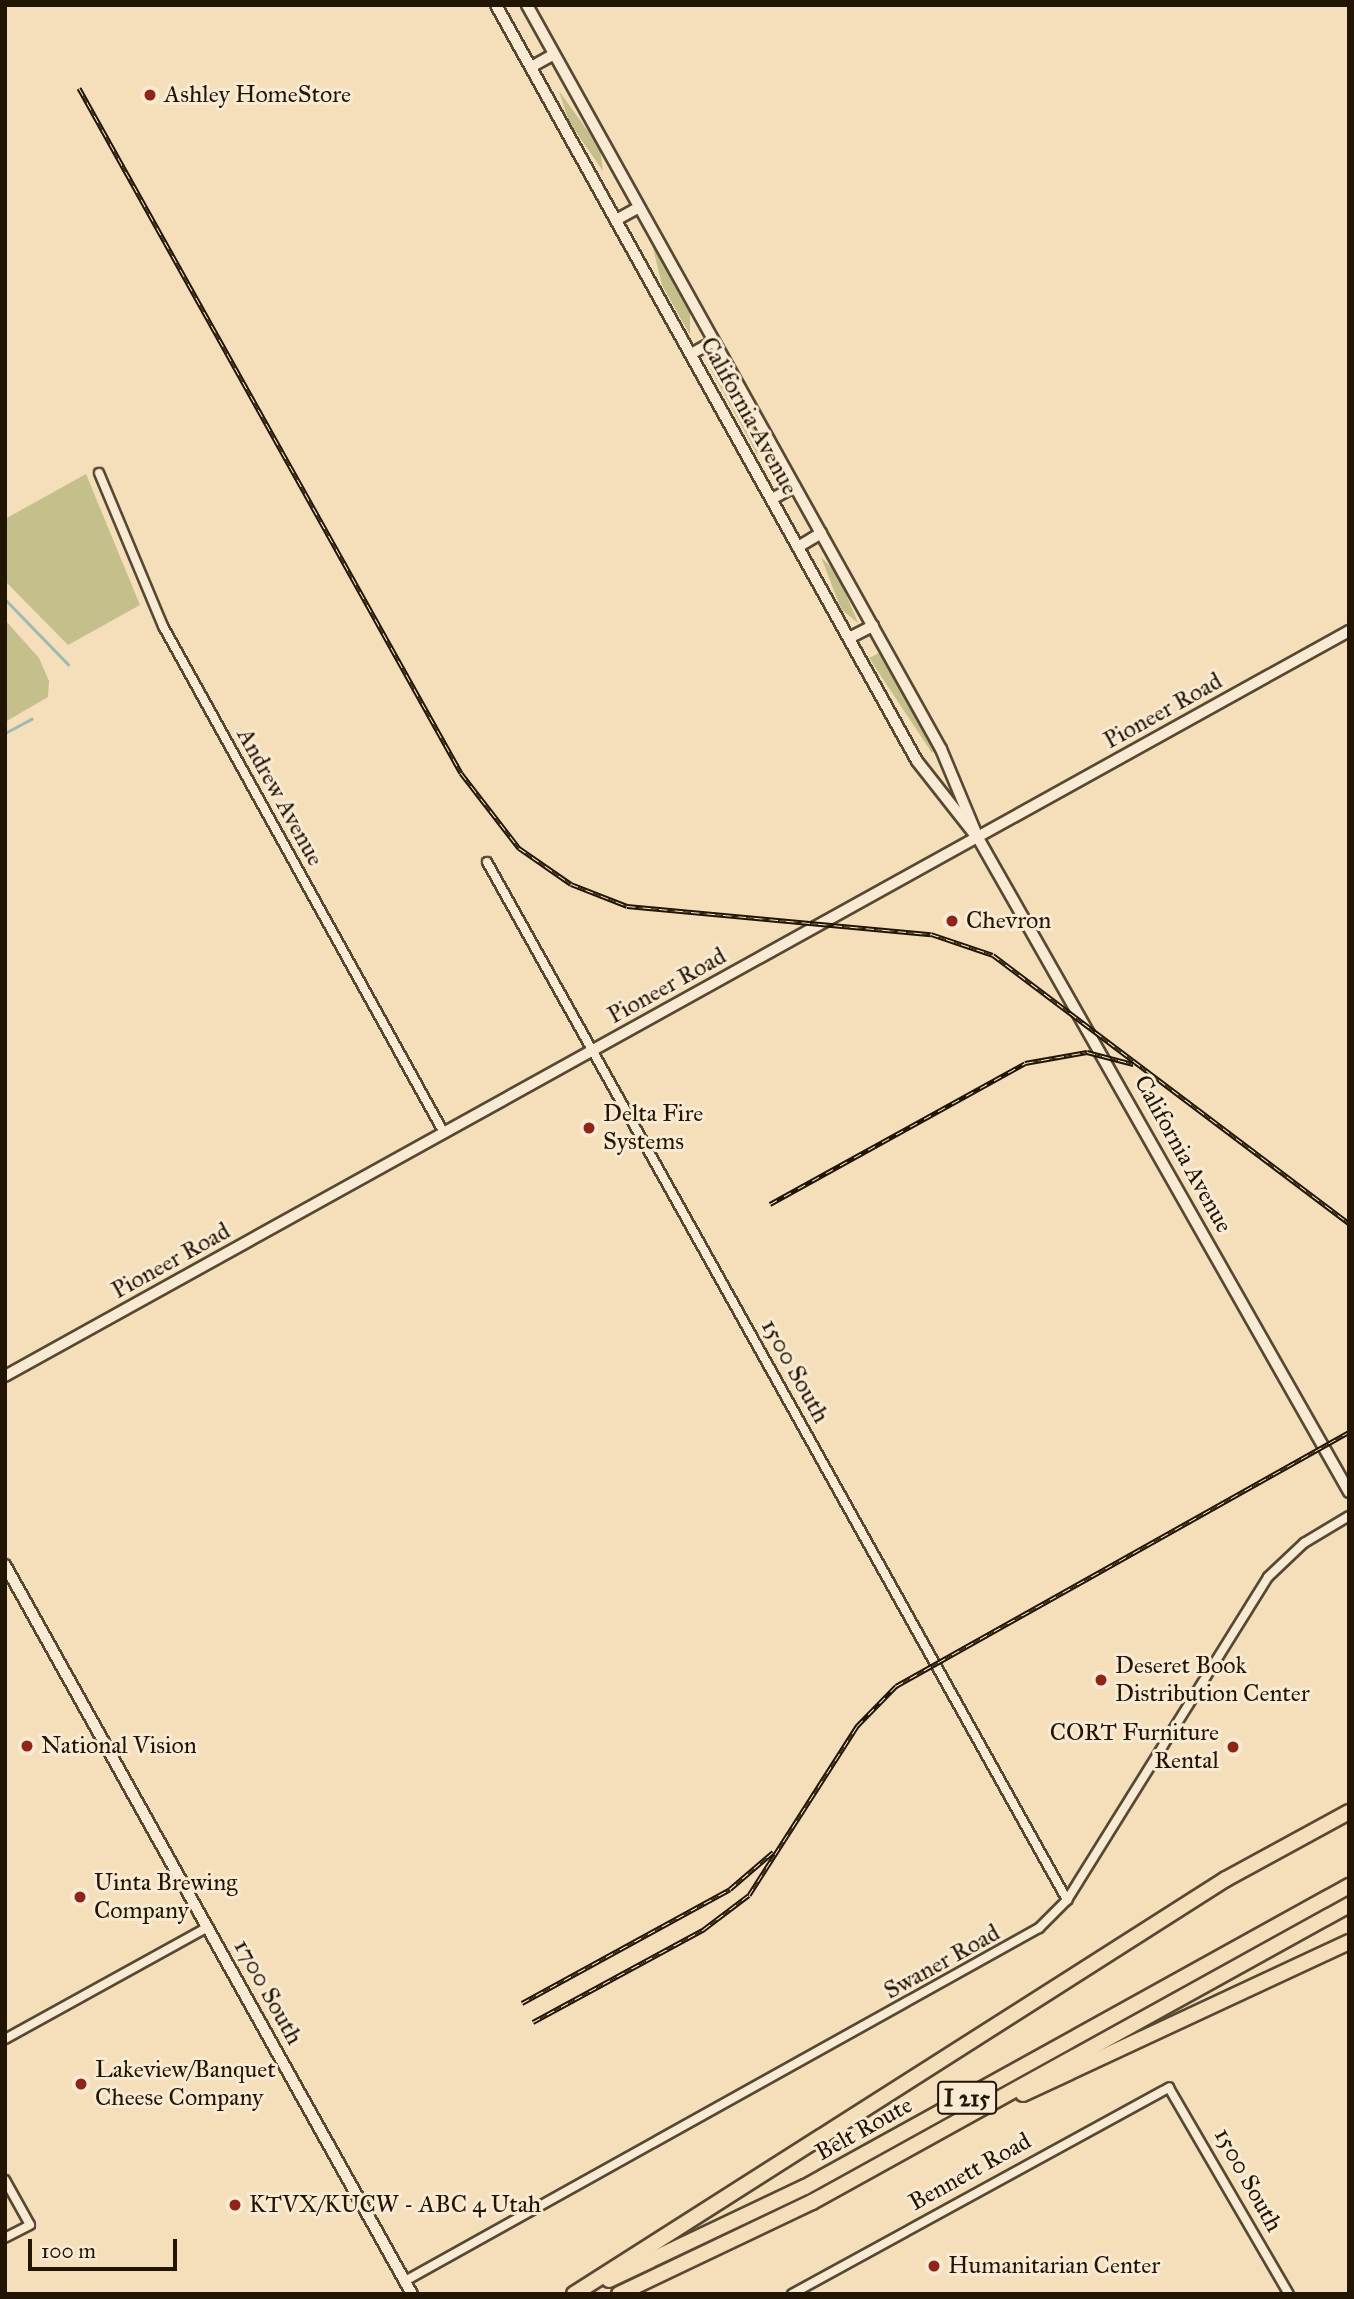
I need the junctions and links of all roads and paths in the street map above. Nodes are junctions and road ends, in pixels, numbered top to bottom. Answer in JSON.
{"nodes":[{"id":1,"x":496,"y":5,"type":"edge"},
{"id":2,"x":527,"y":5,"type":"edge"},
{"id":3,"x":554,"y":54,"type":"junction"},
{"id":4,"x":531,"y":67,"type":"junction"},
{"id":5,"x":639,"y":207,"type":"junction"},
{"id":6,"x":616,"y":220,"type":"junction"},
{"id":7,"x":714,"y":341,"type":"junction"},
{"id":8,"x":691,"y":354,"type":"junction"},
{"id":9,"x":99,"y":473,"type":"dead end"},
{"id":10,"x":795,"y":486,"type":"junction"},
{"id":11,"x":772,"y":499,"type":"junction"},
{"id":12,"x":821,"y":534,"type":"junction"},
{"id":13,"x":798,"y":547,"type":"junction"},
{"id":14,"x":873,"y":626,"type":"junction"},
{"id":15,"x":1349,"y":631,"type":"edge"},
{"id":16,"x":849,"y":638,"type":"junction"},
{"id":17,"x":978,"y":838,"type":"junction"},
{"id":18,"x":487,"y":863,"type":"dead end"},
{"id":19,"x":595,"y":1050,"type":"junction"},
{"id":20,"x":444,"y":1133,"type":"junction"},
{"id":21,"x":5,"y":1376,"type":"edge"},
{"id":22,"x":1349,"y":1492,"type":"edge"},
{"id":23,"x":1349,"y":1516,"type":"edge"},
{"id":24,"x":5,"y":1565,"type":"edge"},
{"id":25,"x":1349,"y":1812,"type":"edge"},
{"id":26,"x":1349,"y":1886,"type":"edge"},
{"id":27,"x":1067,"y":1900,"type":"junction"},
{"id":28,"x":1349,"y":1905,"type":"edge"},
{"id":29,"x":208,"y":1927,"type":"junction"},
{"id":30,"x":1349,"y":1942,"type":"edge"},
{"id":31,"x":5,"y":2039,"type":"edge"},
{"id":32,"x":1169,"y":2088,"type":"joint"},
{"id":33,"x":957,"y":2122,"type":"junction"},
{"id":34,"x":5,"y":2180,"type":"edge"},
{"id":35,"x":5,"y":2238,"type":"edge"},
{"id":36,"x":405,"y":2281,"type":"junction"},
{"id":37,"x":412,"y":2294,"type":"edge"},
{"id":38,"x":576,"y":2294,"type":"edge"},
{"id":39,"x":619,"y":2294,"type":"edge"},
{"id":40,"x":792,"y":2294,"type":"edge"},
{"id":41,"x":1289,"y":2294,"type":"edge"}],
"edges":[{"from":1,"to":4,"type":"main road","name":"California Avenue"},
{"from":2,"to":3,"type":"main road","name":"California Avenue"},
{"from":3,"to":4,"type":"main road"},
{"from":3,"to":5,"type":"main road","name":"California Avenue"},
{"from":4,"to":6,"type":"main road","name":"California Avenue"},
{"from":5,"to":6,"type":"main road"},
{"from":5,"to":7,"type":"main road","name":"California Avenue"},
{"from":6,"to":8,"type":"main road","name":"California Avenue"},
{"from":7,"to":8,"type":"main road"},
{"from":7,"to":10,"type":"main road","name":"California Avenue"},
{"from":8,"to":11,"type":"main road","name":"California Avenue"},
{"from":9,"to":20,"type":"street","name":"Andrew Avenue"},
{"from":10,"to":11,"type":"main road"},
{"from":10,"to":12,"type":"main road","name":"California Avenue"},
{"from":11,"to":13,"type":"main road","name":"California Avenue"},
{"from":12,"to":13,"type":"main road"},
{"from":12,"to":14,"type":"main road","name":"California Avenue"},
{"from":13,"to":16,"type":"main road","name":"California Avenue"},
{"from":14,"to":16,"type":"main road"},
{"from":14,"to":17,"type":"main road","name":"California Avenue"},
{"from":15,"to":17,"type":"main road","name":"Pioneer Road"},
{"from":16,"to":17,"type":"main road","name":"California Avenue"},
{"from":17,"to":19,"type":"main road","name":"Pioneer Road"},
{"from":17,"to":22,"type":"main road","name":"California Avenue"},
{"from":18,"to":19,"type":"street","name":"1500 South"},
{"from":19,"to":20,"type":"main road","name":"Pioneer Road"},
{"from":19,"to":27,"type":"street","name":"1500 South"},
{"from":20,"to":21,"type":"main road","name":"Pioneer Road"},
{"from":23,"to":27,"type":"street","name":"Swaner Road"},
{"from":24,"to":29,"type":"main road","name":"1700 South"},
{"from":25,"to":38,"type":"highway"},
{"from":26,"to":38,"type":"highway","name":"Belt Route","number":"I 215"},
{"from":27,"to":36,"type":"street","name":"Swaner Road"},
{"from":28,"to":33,"type":"highway","name":"Belt Route","number":"I 215"},
{"from":29,"to":31,"type":"street"},
{"from":29,"to":36,"type":"main road","name":"1700 South"},
{"from":30,"to":33,"type":"highway"},
{"from":32,"to":40,"type":"street","name":"Bennett Road"},
{"from":32,"to":41,"type":"street","name":"1500 South"},
{"from":33,"to":39,"type":"highway","name":"Belt Route","number":"I 215"},
{"from":34,"to":35,"type":"street"},
{"from":36,"to":37,"type":"main road","name":"1700 South"}]}
